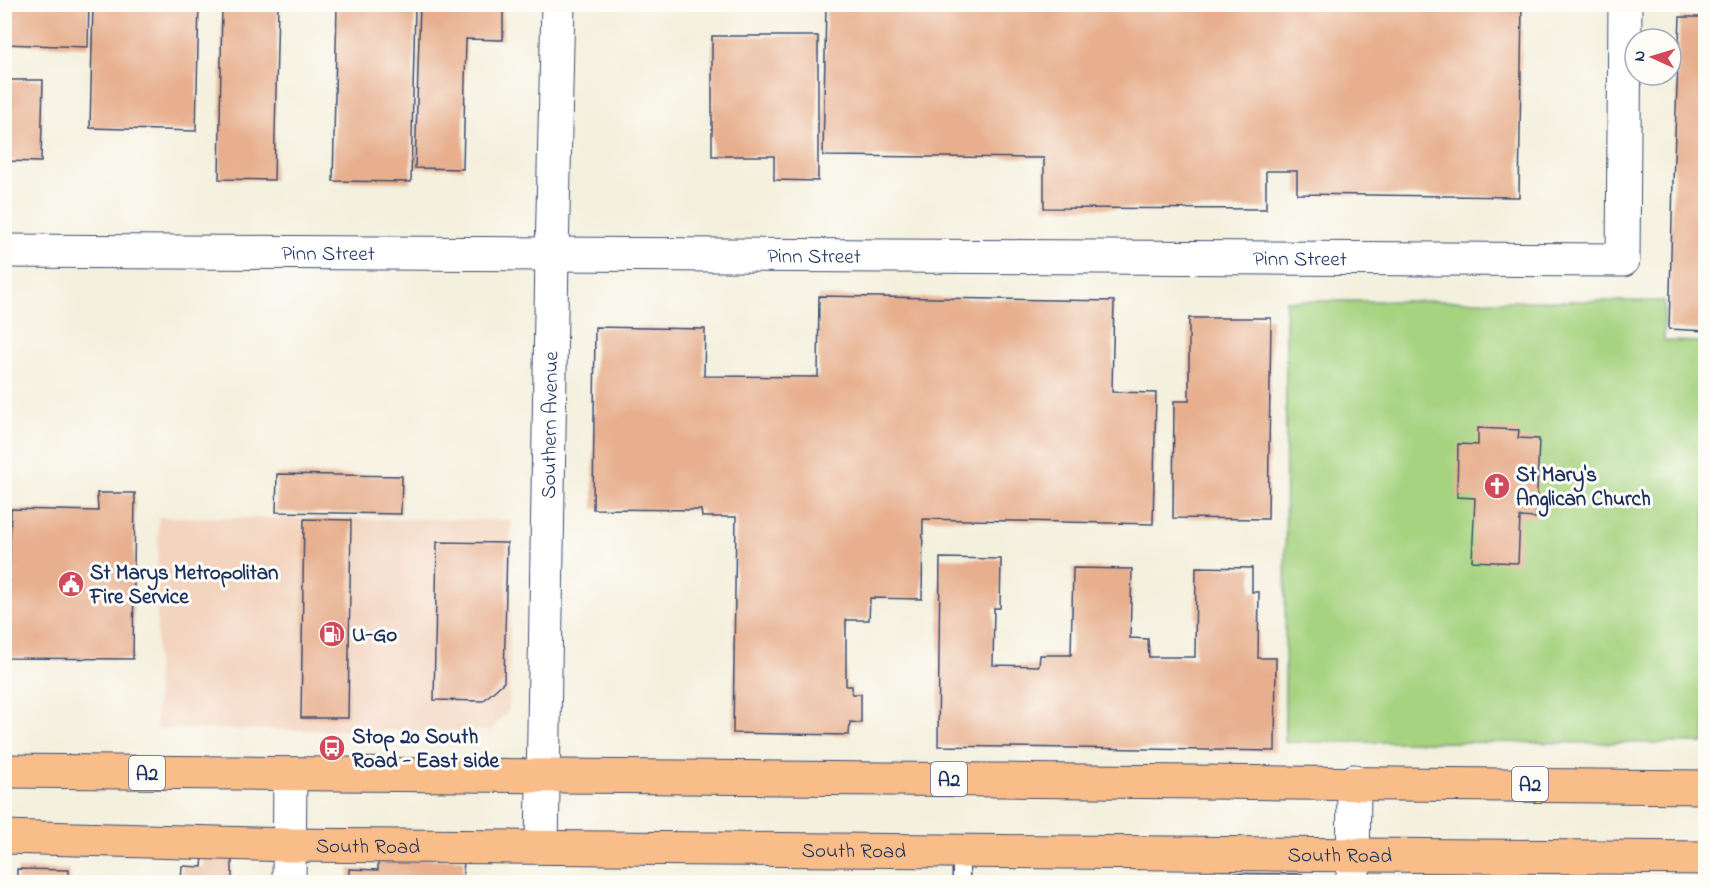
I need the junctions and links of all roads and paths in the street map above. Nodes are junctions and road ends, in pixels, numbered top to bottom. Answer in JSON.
{"nodes":[{"id":1,"x":558,"y":4,"type":"edge"},
{"id":2,"x":1625,"y":4,"type":"edge"},
{"id":3,"x":4,"y":251,"type":"edge"},
{"id":4,"x":552,"y":254,"type":"junction"},
{"id":5,"x":4,"y":771,"type":"edge"},
{"id":6,"x":290,"y":775,"type":"junction"},
{"id":7,"x":544,"y":776,"type":"junction"},
{"id":8,"x":1354,"y":782,"type":"junction"},
{"id":9,"x":1706,"y":786,"type":"edge"},
{"id":10,"x":4,"y":837,"type":"edge"},
{"id":11,"x":289,"y":845,"type":"junction"},
{"id":12,"x":542,"y":847,"type":"junction"},
{"id":13,"x":1706,"y":858,"type":"edge"},
{"id":14,"x":961,"y":867,"type":"edge"},
{"id":15,"x":1353,"y":869,"type":"edge"},
{"id":16,"x":289,"y":882,"type":"edge"}],
"edges":[{"from":1,"to":4,"type":"street","name":"Southern Avenue"},
{"from":2,"to":4,"type":"street","name":"Pinn Street"},
{"from":3,"to":4,"type":"street","name":"Pinn Street"},
{"from":4,"to":7,"type":"street","name":"Southern Avenue"},
{"from":5,"to":6,"type":"highway","number":"A2"},
{"from":6,"to":7,"type":"highway","number":"A2"},
{"from":6,"to":11,"type":"street"},
{"from":7,"to":8,"type":"highway","number":"A2"},
{"from":7,"to":12,"type":"street","name":"Southern Avenue"},
{"from":8,"to":9,"type":"highway","number":"A2"},
{"from":8,"to":15,"type":"street"},
{"from":10,"to":11,"type":"highway","name":"South Road"},
{"from":11,"to":12,"type":"highway","name":"South Road"},
{"from":11,"to":16,"type":"street"},
{"from":12,"to":14,"type":"highway","name":"South Road"},
{"from":13,"to":15,"type":"highway","name":"South Road"},
{"from":14,"to":15,"type":"highway","name":"South Road"}]}
